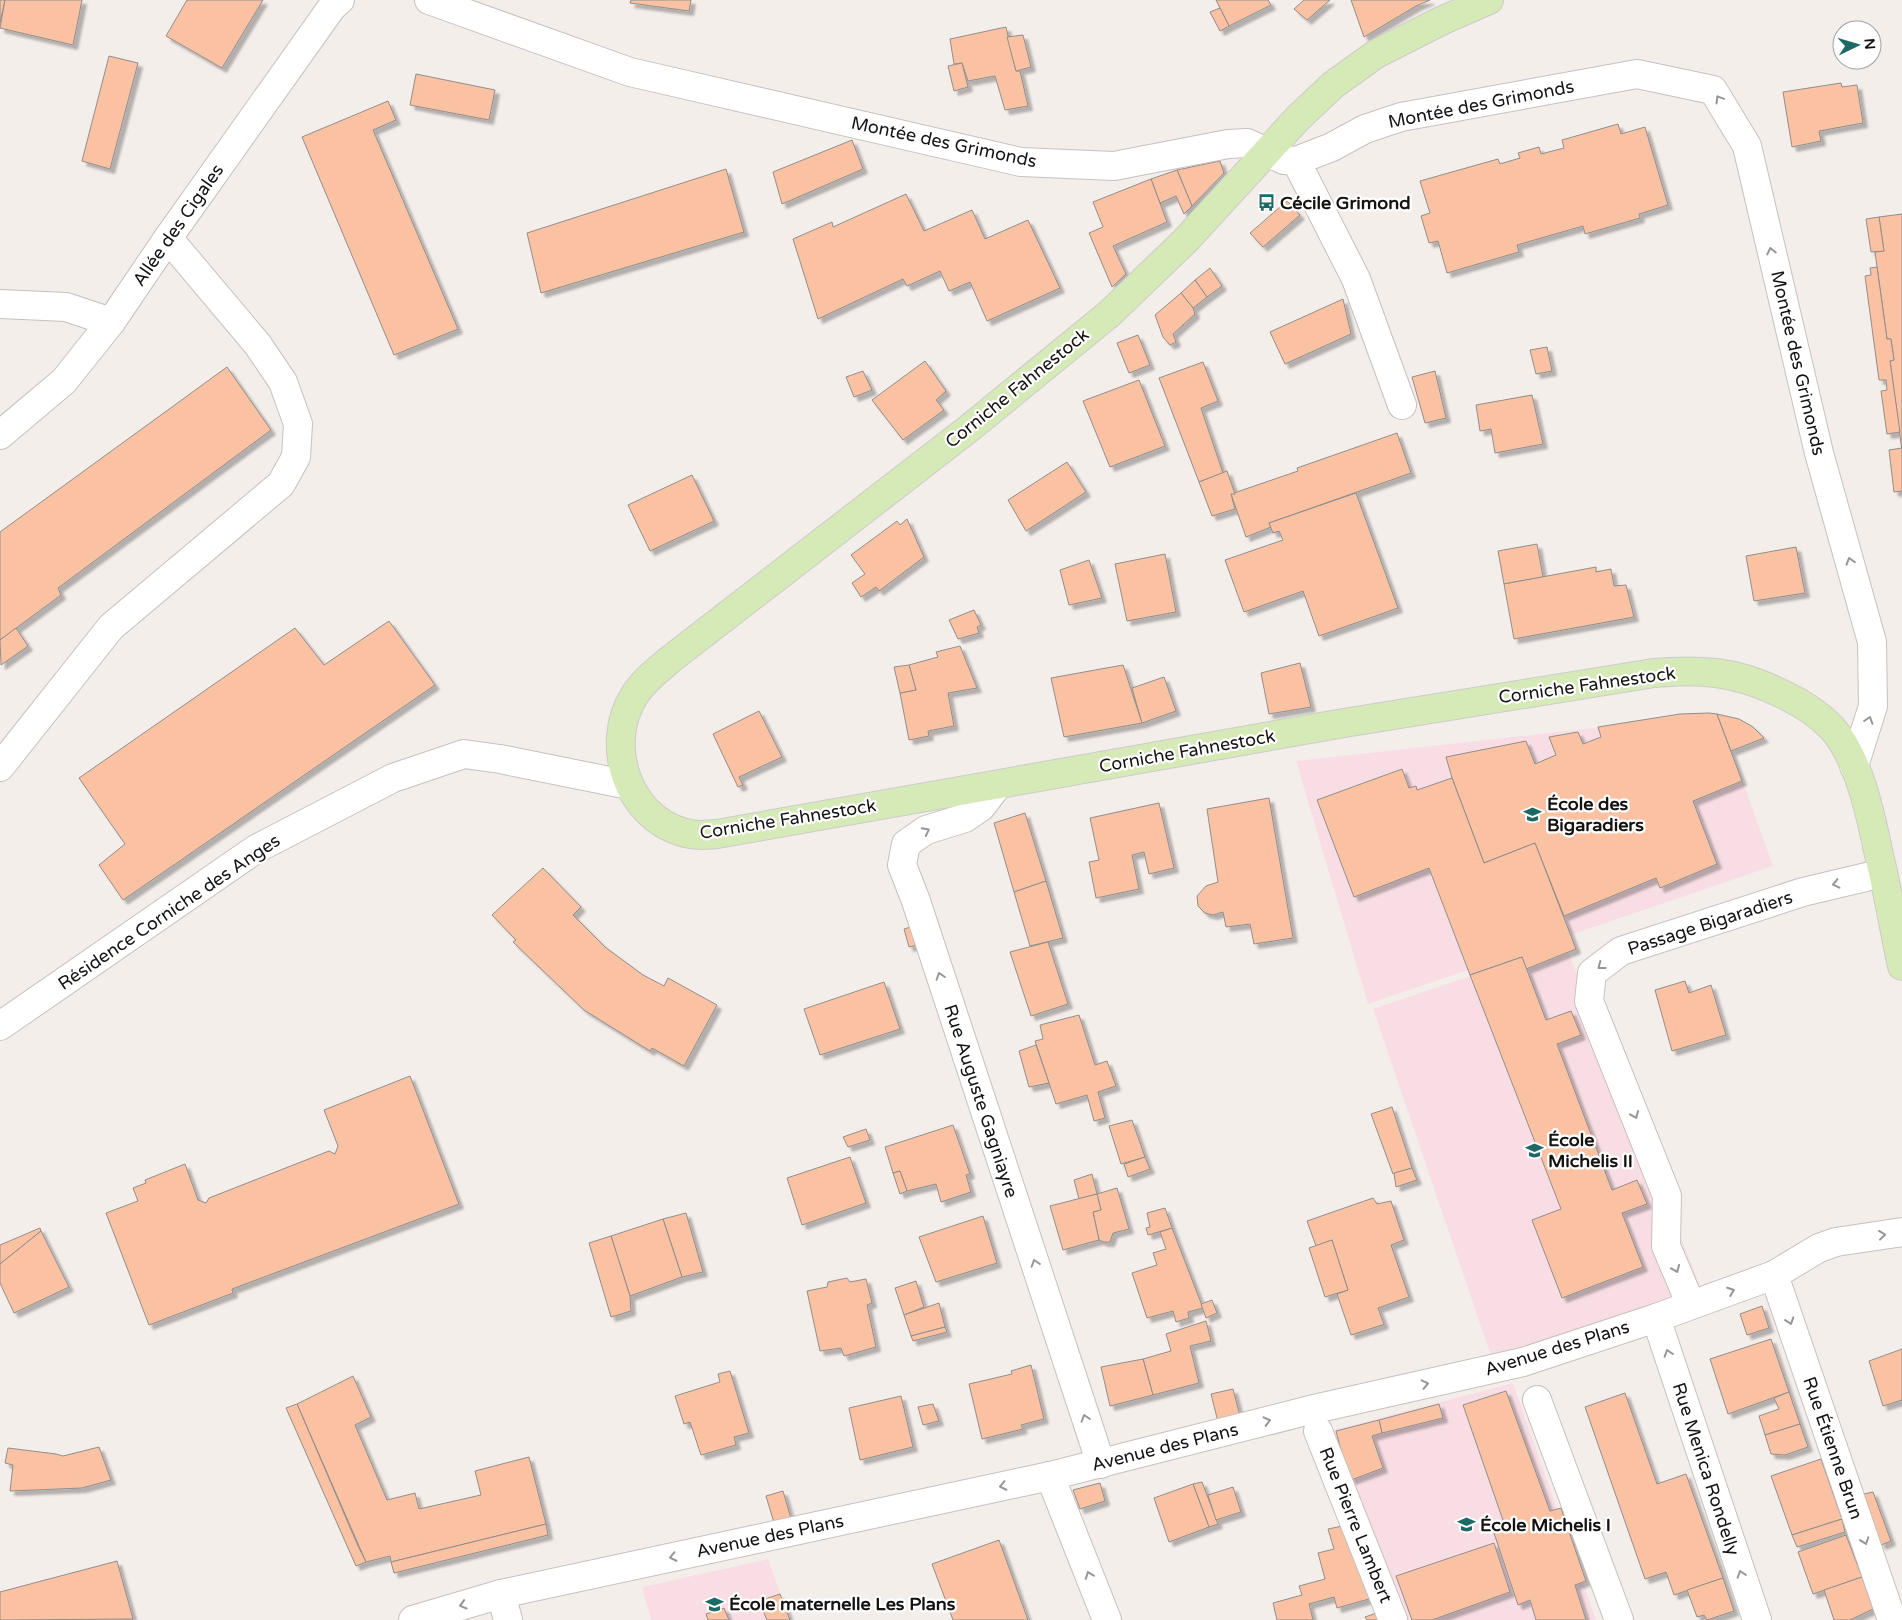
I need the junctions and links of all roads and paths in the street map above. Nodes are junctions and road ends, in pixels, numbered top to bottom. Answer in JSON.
{"nodes":[{"id":1,"x":340,"y":0,"type":"edge"},
{"id":2,"x":429,"y":0,"type":"edge"},
{"id":3,"x":1489,"y":0,"type":"edge"},
{"id":4,"x":1267,"y":152,"type":"junction"},
{"id":5,"x":1296,"y":160,"type":"junction"},
{"id":6,"x":168,"y":238,"type":"junction"},
{"id":7,"x":0,"y":304,"type":"edge"},
{"id":8,"x":111,"y":322,"type":"junction"},
{"id":9,"x":1402,"y":405,"type":"dead end"},
{"id":10,"x":0,"y":435,"type":"edge"},
{"id":11,"x":1854,"y":766,"type":"junction"},
{"id":12,"x":0,"y":767,"type":"edge"},
{"id":13,"x":629,"y":785,"type":"junction"},
{"id":14,"x":998,"y":785,"type":"junction"},
{"id":15,"x":1883,"y":873,"type":"junction"},
{"id":16,"x":1902,"y":966,"type":"edge"},
{"id":17,"x":0,"y":1026,"type":"edge"},
{"id":18,"x":1902,"y":1232,"type":"edge"},
{"id":19,"x":1774,"y":1275,"type":"junction"},
{"id":20,"x":1691,"y":1305,"type":"junction"},
{"id":21,"x":1656,"y":1318,"type":"junction"},
{"id":22,"x":1537,"y":1400,"type":"dead end"},
{"id":23,"x":1318,"y":1431,"type":"dead end"},
{"id":24,"x":1101,"y":1464,"type":"junction"},
{"id":25,"x":1050,"y":1476,"type":"junction"},
{"id":26,"x":501,"y":1594,"type":"junction"},
{"id":27,"x":413,"y":1620,"type":"edge"},
{"id":28,"x":508,"y":1620,"type":"edge"},
{"id":29,"x":1107,"y":1620,"type":"edge"},
{"id":30,"x":1393,"y":1620,"type":"edge"},
{"id":31,"x":1619,"y":1620,"type":"edge"},
{"id":32,"x":1757,"y":1620,"type":"edge"},
{"id":33,"x":1892,"y":1620,"type":"edge"}],
"edges":[{"from":1,"to":6,"type":"street","name":"Allée des Cigales"},
{"from":2,"to":4,"type":"street","name":"Montée des Grimonds"},
{"from":3,"to":4,"type":"main road","name":"Corniche Fahnestock"},
{"from":4,"to":5,"type":"street","name":"Montée des Grimonds"},
{"from":4,"to":13,"type":"main road","name":"Corniche Fahnestock"},
{"from":5,"to":9,"type":"street"},
{"from":11,"to":5,"type":"street","name":"Montée des Grimonds","one_way":true},
{"from":6,"to":8,"type":"street","name":"Allée des Cigales"},
{"from":6,"to":12,"type":"street"},
{"from":7,"to":8,"type":"street"},
{"from":8,"to":10,"type":"street","name":"Allée des Cigales"},
{"from":11,"to":14,"type":"main road","name":"Corniche Fahnestock"},
{"from":11,"to":15,"type":"main road","name":"Corniche Fahnestock"},
{"from":13,"to":14,"type":"main road","name":"Corniche Fahnestock"},
{"from":13,"to":17,"type":"street","name":"Résidence Corniche des Anges"},
{"from":24,"to":14,"type":"street","name":"Rue Auguste Gagniayre","one_way":true},
{"from":15,"to":16,"type":"main road","name":"Corniche Fahnestock"},
{"from":15,"to":20,"type":"street","name":"Passage Bigaradiers","one_way":true},
{"from":19,"to":18,"type":"street","name":"Avenue des Plans","one_way":true},
{"from":20,"to":19,"type":"street","name":"Avenue des Plans","one_way":true},
{"from":19,"to":33,"type":"street","name":"Rue Étienne Brun","one_way":true},
{"from":20,"to":21,"type":"street","name":"Avenue des Plans"},
{"from":24,"to":21,"type":"street","name":"Avenue des Plans","one_way":true},
{"from":32,"to":21,"type":"street","name":"Rue Menica Rondelly","one_way":true},
{"from":22,"to":31,"type":"street"},
{"from":23,"to":30,"type":"street","name":"Rue Pierre Lambert"},
{"from":24,"to":25,"type":"street","name":"Avenue des Plans"},
{"from":25,"to":26,"type":"street","name":"Avenue des Plans","one_way":true},
{"from":29,"to":25,"type":"street","one_way":true},
{"from":26,"to":27,"type":"street","name":"Avenue des Plans","one_way":true},
{"from":26,"to":28,"type":"street"}]}
